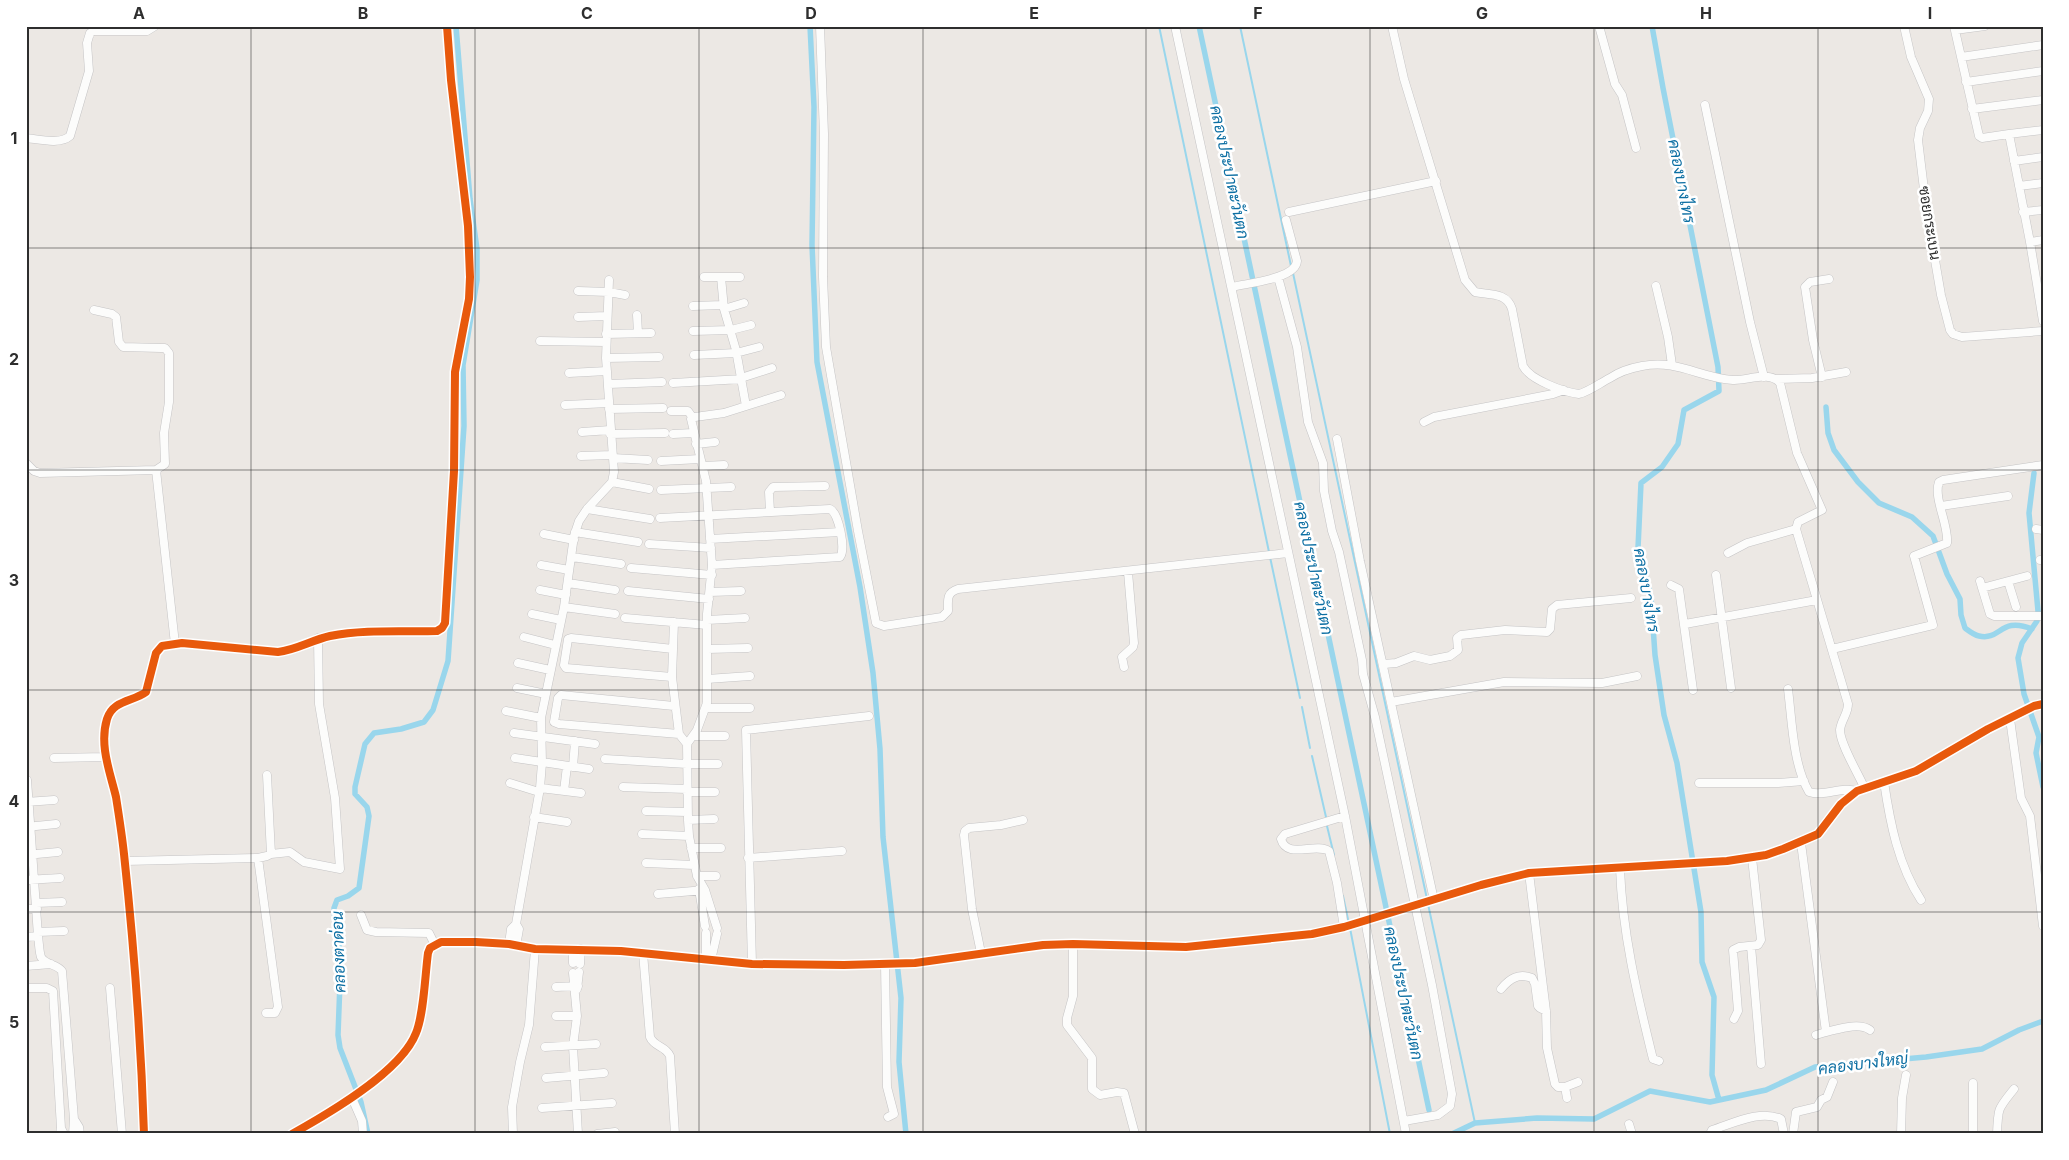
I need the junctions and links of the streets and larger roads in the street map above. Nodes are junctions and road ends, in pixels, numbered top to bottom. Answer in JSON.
{"nodes":[{"id":1,"x":154,"y":26,"type":"edge"},
{"id":2,"x":447,"y":26,"type":"edge"},
{"id":3,"x":820,"y":26,"type":"edge"},
{"id":4,"x":1175,"y":26,"type":"edge"},
{"id":5,"x":1392,"y":26,"type":"edge"},
{"id":6,"x":1599,"y":26,"type":"edge"},
{"id":7,"x":1904,"y":26,"type":"edge"},
{"id":8,"x":1985,"y":26,"type":"edge"},
{"id":9,"x":1955,"y":28,"type":"edge"},
{"id":10,"x":2043,"y":45,"type":"edge"},
{"id":11,"x":1961,"y":57,"type":"junction"},
{"id":12,"x":2043,"y":71,"type":"edge"},
{"id":13,"x":1966,"y":82,"type":"junction"},
{"id":14,"x":2043,"y":100,"type":"edge"},
{"id":15,"x":1705,"y":105,"type":"dead end"},
{"id":16,"x":1972,"y":109,"type":"junction"},
{"id":17,"x":2043,"y":130,"type":"edge"},
{"id":18,"x":2008,"y":134,"type":"junction"},
{"id":19,"x":26,"y":138,"type":"edge"},
{"id":20,"x":1636,"y":148,"type":"dead end"},
{"id":21,"x":2043,"y":157,"type":"edge"},
{"id":22,"x":2014,"y":161,"type":"junction"},
{"id":23,"x":1436,"y":181,"type":"junction"},
{"id":24,"x":2043,"y":183,"type":"edge"},
{"id":25,"x":2019,"y":186,"type":"junction"},
{"id":26,"x":2043,"y":210,"type":"edge"},
{"id":27,"x":2024,"y":212,"type":"junction"},
{"id":28,"x":2043,"y":240,"type":"edge"},
{"id":29,"x":2030,"y":242,"type":"junction"},
{"id":30,"x":2043,"y":268,"type":"edge"},
{"id":31,"x":2034,"y":269,"type":"junction"},
{"id":32,"x":740,"y":276,"type":"dead end"},
{"id":33,"x":704,"y":277,"type":"dead end"},
{"id":34,"x":721,"y":277,"type":"junction"},
{"id":35,"x":1277,"y":277,"type":"junction"},
{"id":36,"x":1829,"y":279,"type":"dead end"},
{"id":37,"x":609,"y":280,"type":"dead end"},
{"id":38,"x":1235,"y":286,"type":"junction"},
{"id":39,"x":1656,"y":286,"type":"dead end"},
{"id":40,"x":578,"y":291,"type":"dead end"},
{"id":41,"x":609,"y":292,"type":"junction"},
{"id":42,"x":625,"y":295,"type":"dead end"},
{"id":43,"x":2040,"y":295,"type":"edge"},
{"id":44,"x":744,"y":303,"type":"dead end"},
{"id":45,"x":693,"y":306,"type":"dead end"},
{"id":46,"x":723,"y":307,"type":"junction"},
{"id":47,"x":94,"y":310,"type":"dead end"},
{"id":48,"x":637,"y":315,"type":"dead end"},
{"id":49,"x":607,"y":316,"type":"junction"},
{"id":50,"x":578,"y":317,"type":"dead end"},
{"id":51,"x":2043,"y":321,"type":"edge"},
{"id":52,"x":751,"y":325,"type":"dead end"},
{"id":53,"x":731,"y":330,"type":"junction"},
{"id":54,"x":2043,"y":331,"type":"edge"},
{"id":55,"x":693,"y":332,"type":"dead end"},
{"id":56,"x":638,"y":333,"type":"junction"},
{"id":57,"x":651,"y":333,"type":"dead end"},
{"id":58,"x":606,"y":338,"type":"junction"},
{"id":59,"x":540,"y":341,"type":"dead end"},
{"id":60,"x":759,"y":347,"type":"dead end"},
{"id":61,"x":736,"y":352,"type":"junction"},
{"id":62,"x":694,"y":355,"type":"dead end"},
{"id":63,"x":659,"y":357,"type":"dead end"},
{"id":64,"x":606,"y":358,"type":"junction"},
{"id":65,"x":1672,"y":365,"type":"junction"},
{"id":66,"x":772,"y":368,"type":"dead end"},
{"id":67,"x":607,"y":372,"type":"junction"},
{"id":68,"x":1846,"y":372,"type":"dead end"},
{"id":69,"x":569,"y":373,"type":"dead end"},
{"id":70,"x":1764,"y":377,"type":"junction"},
{"id":71,"x":1822,"y":377,"type":"junction"},
{"id":72,"x":742,"y":379,"type":"junction"},
{"id":73,"x":1776,"y":379,"type":"junction"},
{"id":74,"x":662,"y":382,"type":"dead end"},
{"id":75,"x":673,"y":383,"type":"dead end"},
{"id":76,"x":608,"y":384,"type":"junction"},
{"id":77,"x":1564,"y":390,"type":"junction"},
{"id":78,"x":781,"y":395,"type":"dead end"},
{"id":79,"x":565,"y":405,"type":"dead end"},
{"id":80,"x":609,"y":406,"type":"junction"},
{"id":81,"x":746,"y":406,"type":"junction"},
{"id":82,"x":663,"y":408,"type":"dead end"},
{"id":83,"x":671,"y":411,"type":"dead end"},
{"id":84,"x":692,"y":418,"type":"junction"},
{"id":85,"x":1424,"y":422,"type":"dead end"},
{"id":86,"x":582,"y":432,"type":"dead end"},
{"id":87,"x":610,"y":432,"type":"junction"},
{"id":88,"x":693,"y":433,"type":"junction"},
{"id":89,"x":1337,"y":439,"type":"dead end"},
{"id":90,"x":716,"y":442,"type":"dead end"},
{"id":91,"x":696,"y":444,"type":"junction"},
{"id":92,"x":581,"y":456,"type":"dead end"},
{"id":93,"x":613,"y":456,"type":"junction"},
{"id":94,"x":648,"y":460,"type":"dead end"},
{"id":95,"x":661,"y":462,"type":"dead end"},
{"id":96,"x":26,"y":463,"type":"edge"},
{"id":97,"x":702,"y":463,"type":"junction"},
{"id":98,"x":724,"y":465,"type":"dead end"},
{"id":99,"x":2043,"y":465,"type":"edge"},
{"id":100,"x":156,"y":470,"type":"junction"},
{"id":101,"x":612,"y":482,"type":"junction"},
{"id":102,"x":825,"y":486,"type":"dead end"},
{"id":103,"x":731,"y":487,"type":"dead end"},
{"id":104,"x":707,"y":488,"type":"junction"},
{"id":105,"x":648,"y":489,"type":"dead end"},
{"id":106,"x":661,"y":490,"type":"dead end"},
{"id":107,"x":2008,"y":496,"type":"dead end"},
{"id":108,"x":1941,"y":506,"type":"junction"},
{"id":109,"x":587,"y":509,"type":"junction"},
{"id":110,"x":770,"y":512,"type":"junction"},
{"id":111,"x":708,"y":517,"type":"junction"},
{"id":112,"x":660,"y":518,"type":"dead end"},
{"id":113,"x":650,"y":519,"type":"dead end"},
{"id":114,"x":1796,"y":529,"type":"junction"},
{"id":115,"x":840,"y":532,"type":"junction"},
{"id":116,"x":544,"y":534,"type":"dead end"},
{"id":117,"x":575,"y":536,"type":"junction"},
{"id":118,"x":710,"y":539,"type":"junction"},
{"id":119,"x":638,"y":542,"type":"dead end"},
{"id":120,"x":649,"y":544,"type":"dead end"},
{"id":121,"x":711,"y":548,"type":"junction"},
{"id":122,"x":1288,"y":553,"type":"junction"},
{"id":123,"x":1728,"y":553,"type":"dead end"},
{"id":124,"x":572,"y":557,"type":"junction"},
{"id":125,"x":621,"y":564,"type":"dead end"},
{"id":126,"x":541,"y":565,"type":"dead end"},
{"id":127,"x":712,"y":565,"type":"junction"},
{"id":128,"x":631,"y":568,"type":"dead end"},
{"id":129,"x":569,"y":570,"type":"junction"},
{"id":130,"x":1128,"y":572,"type":"junction"},
{"id":131,"x":712,"y":575,"type":"junction"},
{"id":132,"x":1716,"y":575,"type":"dead end"},
{"id":133,"x":2027,"y":576,"type":"dead end"},
{"id":134,"x":2008,"y":581,"type":"junction"},
{"id":135,"x":568,"y":583,"type":"junction"},
{"id":136,"x":1671,"y":584,"type":"dead end"},
{"id":137,"x":540,"y":590,"type":"dead end"},
{"id":138,"x":615,"y":590,"type":"dead end"},
{"id":139,"x":628,"y":591,"type":"dead end"},
{"id":140,"x":741,"y":591,"type":"dead end"},
{"id":141,"x":566,"y":595,"type":"junction"},
{"id":142,"x":709,"y":595,"type":"junction"},
{"id":143,"x":1631,"y":598,"type":"dead end"},
{"id":144,"x":1817,"y":600,"type":"junction"},
{"id":145,"x":564,"y":606,"type":"junction"},
{"id":146,"x":2016,"y":607,"type":"dead end"},
{"id":147,"x":532,"y":614,"type":"dead end"},
{"id":148,"x":616,"y":614,"type":"dead end"},
{"id":149,"x":2043,"y":616,"type":"edge"},
{"id":150,"x":625,"y":618,"type":"dead end"},
{"id":151,"x":745,"y":618,"type":"dead end"},
{"id":152,"x":1722,"y":618,"type":"junction"},
{"id":153,"x":560,"y":620,"type":"junction"},
{"id":154,"x":674,"y":622,"type":"junction"},
{"id":155,"x":707,"y":622,"type":"junction"},
{"id":156,"x":1685,"y":624,"type":"junction"},
{"id":157,"x":524,"y":637,"type":"dead end"},
{"id":158,"x":318,"y":638,"type":"junction"},
{"id":159,"x":175,"y":644,"type":"junction"},
{"id":160,"x":555,"y":645,"type":"junction"},
{"id":161,"x":748,"y":648,"type":"dead end"},
{"id":162,"x":673,"y":649,"type":"junction"},
{"id":163,"x":707,"y":649,"type":"junction"},
{"id":164,"x":1832,"y":649,"type":"junction"},
{"id":165,"x":518,"y":663,"type":"dead end"},
{"id":166,"x":1384,"y":664,"type":"junction"},
{"id":167,"x":1124,"y":667,"type":"dead end"},
{"id":168,"x":550,"y":670,"type":"junction"},
{"id":169,"x":750,"y":676,"type":"dead end"},
{"id":170,"x":1637,"y":676,"type":"dead end"},
{"id":171,"x":672,"y":677,"type":"junction"},
{"id":172,"x":707,"y":679,"type":"junction"},
{"id":173,"x":517,"y":688,"type":"dead end"},
{"id":174,"x":1730,"y":688,"type":"dead end"},
{"id":175,"x":1788,"y":689,"type":"dead end"},
{"id":176,"x":1693,"y":690,"type":"dead end"},
{"id":177,"x":546,"y":694,"type":"junction"},
{"id":178,"x":1391,"y":702,"type":"junction"},
{"id":179,"x":2043,"y":704,"type":"edge"},
{"id":180,"x":674,"y":706,"type":"junction"},
{"id":181,"x":706,"y":708,"type":"junction"},
{"id":182,"x":750,"y":708,"type":"dead end"},
{"id":183,"x":506,"y":711,"type":"dead end"},
{"id":184,"x":869,"y":716,"type":"dead end"},
{"id":185,"x":541,"y":718,"type":"junction"},
{"id":186,"x":2010,"y":719,"type":"junction"},
{"id":187,"x":514,"y":733,"type":"dead end"},
{"id":188,"x":679,"y":734,"type":"junction"},
{"id":189,"x":541,"y":736,"type":"junction"},
{"id":190,"x":694,"y":736,"type":"junction"},
{"id":191,"x":725,"y":736,"type":"dead end"},
{"id":192,"x":575,"y":741,"type":"junction"},
{"id":193,"x":595,"y":744,"type":"dead end"},
{"id":194,"x":687,"y":744,"type":"junction"},
{"id":195,"x":106,"y":756,"type":"junction"},
{"id":196,"x":54,"y":758,"type":"dead end"},
{"id":197,"x":515,"y":758,"type":"dead end"},
{"id":198,"x":605,"y":758,"type":"dead end"},
{"id":199,"x":542,"y":763,"type":"junction"},
{"id":200,"x":687,"y":764,"type":"junction"},
{"id":201,"x":718,"y":764,"type":"dead end"},
{"id":202,"x":570,"y":767,"type":"junction"},
{"id":203,"x":589,"y":769,"type":"dead end"},
{"id":204,"x":267,"y":775,"type":"dead end"},
{"id":205,"x":27,"y":780,"type":"edge"},
{"id":206,"x":1804,"y":781,"type":"junction"},
{"id":207,"x":1884,"y":782,"type":"junction"},
{"id":208,"x":510,"y":783,"type":"dead end"},
{"id":209,"x":1699,"y":783,"type":"dead end"},
{"id":210,"x":623,"y":787,"type":"dead end"},
{"id":211,"x":1861,"y":789,"type":"junction"},
{"id":212,"x":539,"y":790,"type":"junction"},
{"id":213,"x":687,"y":790,"type":"junction"},
{"id":214,"x":564,"y":791,"type":"junction"},
{"id":215,"x":715,"y":792,"type":"dead end"},
{"id":216,"x":581,"y":793,"type":"dead end"},
{"id":217,"x":54,"y":800,"type":"dead end"},
{"id":218,"x":28,"y":802,"type":"edge"},
{"id":219,"x":646,"y":811,"type":"dead end"},
{"id":220,"x":688,"y":816,"type":"junction"},
{"id":221,"x":1345,"y":816,"type":"junction"},
{"id":222,"x":534,"y":817,"type":"junction"},
{"id":223,"x":714,"y":820,"type":"dead end"},
{"id":224,"x":1023,"y":820,"type":"dead end"},
{"id":225,"x":567,"y":822,"type":"dead end"},
{"id":226,"x":56,"y":824,"type":"dead end"},
{"id":227,"x":28,"y":826,"type":"edge"},
{"id":228,"x":642,"y":834,"type":"dead end"},
{"id":229,"x":689,"y":836,"type":"junction"},
{"id":230,"x":1801,"y":843,"type":"junction"},
{"id":231,"x":691,"y":848,"type":"junction"},
{"id":232,"x":721,"y":848,"type":"dead end"},
{"id":233,"x":842,"y":851,"type":"dead end"},
{"id":234,"x":58,"y":852,"type":"dead end"},
{"id":235,"x":30,"y":854,"type":"edge"},
{"id":236,"x":271,"y":854,"type":"junction"},
{"id":237,"x":258,"y":858,"type":"junction"},
{"id":238,"x":748,"y":858,"type":"junction"},
{"id":239,"x":1752,"y":858,"type":"junction"},
{"id":240,"x":125,"y":861,"type":"junction"},
{"id":241,"x":646,"y":863,"type":"dead end"},
{"id":242,"x":694,"y":865,"type":"junction"},
{"id":243,"x":1620,"y":868,"type":"junction"},
{"id":244,"x":1529,"y":873,"type":"junction"},
{"id":245,"x":716,"y":876,"type":"dead end"},
{"id":246,"x":60,"y":878,"type":"dead end"},
{"id":247,"x":698,"y":878,"type":"junction"},
{"id":248,"x":26,"y":880,"type":"edge"},
{"id":249,"x":35,"y":880,"type":"junction"},
{"id":250,"x":702,"y":891,"type":"junction"},
{"id":251,"x":658,"y":894,"type":"dead end"},
{"id":252,"x":1921,"y":900,"type":"dead end"},
{"id":253,"x":1430,"y":901,"type":"junction"},
{"id":254,"x":62,"y":902,"type":"dead end"},
{"id":255,"x":36,"y":906,"type":"junction"},
{"id":256,"x":1416,"y":906,"type":"junction"},
{"id":257,"x":26,"y":909,"type":"edge"},
{"id":258,"x":361,"y":915,"type":"dead end"},
{"id":259,"x":1366,"y":921,"type":"junction"},
{"id":260,"x":1348,"y":926,"type":"junction"},
{"id":261,"x":2043,"y":926,"type":"edge"},
{"id":262,"x":64,"y":931,"type":"dead end"},
{"id":263,"x":38,"y":934,"type":"junction"},
{"id":264,"x":26,"y":937,"type":"edge"},
{"id":265,"x":1073,"y":944,"type":"junction"},
{"id":266,"x":435,"y":945,"type":"junction"},
{"id":267,"x":513,"y":945,"type":"junction"},
{"id":268,"x":1750,"y":946,"type":"junction"},
{"id":269,"x":535,"y":950,"type":"junction"},
{"id":270,"x":577,"y":950,"type":"junction"},
{"id":271,"x":643,"y":953,"type":"junction"},
{"id":272,"x":981,"y":953,"type":"junction"},
{"id":273,"x":708,"y":960,"type":"junction"},
{"id":274,"x":889,"y":963,"type":"junction"},
{"id":275,"x":51,"y":964,"type":"junction"},
{"id":276,"x":752,"y":964,"type":"junction"},
{"id":277,"x":26,"y":966,"type":"edge"},
{"id":278,"x":556,"y":987,"type":"dead end"},
{"id":279,"x":26,"y":988,"type":"edge"},
{"id":280,"x":110,"y":988,"type":"dead end"},
{"id":281,"x":575,"y":989,"type":"junction"},
{"id":282,"x":1501,"y":989,"type":"dead end"},
{"id":283,"x":1546,"y":1011,"type":"junction"},
{"id":284,"x":266,"y":1013,"type":"dead end"},
{"id":285,"x":556,"y":1016,"type":"dead end"},
{"id":286,"x":577,"y":1016,"type":"junction"},
{"id":287,"x":1734,"y":1019,"type":"dead end"},
{"id":288,"x":1870,"y":1030,"type":"dead end"},
{"id":289,"x":1826,"y":1032,"type":"junction"},
{"id":290,"x":1816,"y":1035,"type":"dead end"},
{"id":291,"x":596,"y":1044,"type":"dead end"},
{"id":292,"x":573,"y":1046,"type":"junction"},
{"id":293,"x":545,"y":1047,"type":"dead end"},
{"id":294,"x":1659,"y":1061,"type":"dead end"},
{"id":295,"x":1761,"y":1064,"type":"dead end"},
{"id":296,"x":604,"y":1073,"type":"dead end"},
{"id":297,"x":1906,"y":1075,"type":"dead end"},
{"id":298,"x":574,"y":1076,"type":"junction"},
{"id":299,"x":546,"y":1078,"type":"dead end"},
{"id":300,"x":1578,"y":1082,"type":"dead end"},
{"id":301,"x":1833,"y":1082,"type":"dead end"},
{"id":302,"x":1974,"y":1083,"type":"dead end"},
{"id":303,"x":1565,"y":1087,"type":"junction"},
{"id":304,"x":2014,"y":1089,"type":"dead end"},
{"id":305,"x":353,"y":1097,"type":"junction"},
{"id":306,"x":1567,"y":1098,"type":"dead end"},
{"id":307,"x":612,"y":1103,"type":"dead end"},
{"id":308,"x":576,"y":1106,"type":"junction"},
{"id":309,"x":542,"y":1108,"type":"dead end"},
{"id":310,"x":888,"y":1117,"type":"dead end"},
{"id":311,"x":74,"y":1118,"type":"junction"},
{"id":312,"x":1404,"y":1121,"type":"junction"},
{"id":313,"x":1629,"y":1124,"type":"dead end"},
{"id":314,"x":62,"y":1132,"type":"edge"},
{"id":315,"x":615,"y":1132,"type":"dead end"},
{"id":316,"x":73,"y":1134,"type":"edge"},
{"id":317,"x":80,"y":1134,"type":"edge"},
{"id":318,"x":122,"y":1134,"type":"edge"},
{"id":319,"x":144,"y":1134,"type":"edge"},
{"id":320,"x":292,"y":1134,"type":"edge"},
{"id":321,"x":363,"y":1134,"type":"edge"},
{"id":322,"x":513,"y":1134,"type":"edge"},
{"id":323,"x":578,"y":1134,"type":"edge"},
{"id":324,"x":597,"y":1134,"type":"edge"},
{"id":325,"x":675,"y":1134,"type":"edge"},
{"id":326,"x":1136,"y":1134,"type":"edge"},
{"id":327,"x":1406,"y":1134,"type":"edge"},
{"id":328,"x":1632,"y":1134,"type":"edge"},
{"id":329,"x":1710,"y":1134,"type":"edge"},
{"id":330,"x":1784,"y":1134,"type":"edge"},
{"id":331,"x":1794,"y":1134,"type":"edge"},
{"id":332,"x":1901,"y":1134,"type":"edge"},
{"id":333,"x":1972,"y":1134,"type":"edge"},
{"id":334,"x":1997,"y":1134,"type":"edge"}],
"edges":[{"from":1,"to":19,"type":"street"},
{"from":2,"to":158,"type":"street"},
{"from":3,"to":130,"type":"street"},
{"from":4,"to":38,"type":"street"},
{"from":5,"to":23,"type":"street"},
{"from":6,"to":20,"type":"street"},
{"from":7,"to":54,"type":"street","name":"ซอยกระเบน"},
{"from":8,"to":9,"type":"street"},
{"from":9,"to":11,"type":"street"},
{"from":10,"to":11,"type":"street"},
{"from":11,"to":13,"type":"street"},
{"from":12,"to":13,"type":"street"},
{"from":13,"to":16,"type":"street"},
{"from":14,"to":16,"type":"street"},
{"from":15,"to":70,"type":"street"},
{"from":16,"to":18,"type":"street"},
{"from":17,"to":18,"type":"street"},
{"from":18,"to":22,"type":"street"},
{"from":21,"to":22,"type":"street"},
{"from":22,"to":25,"type":"street"},
{"from":23,"to":35,"type":"street"},
{"from":23,"to":77,"type":"street"},
{"from":24,"to":25,"type":"street"},
{"from":25,"to":27,"type":"street"},
{"from":26,"to":27,"type":"street"},
{"from":27,"to":29,"type":"street"},
{"from":28,"to":29,"type":"street"},
{"from":29,"to":31,"type":"street"},
{"from":30,"to":31,"type":"street"},
{"from":31,"to":43,"type":"street"},
{"from":32,"to":34,"type":"street"},
{"from":33,"to":34,"type":"street"},
{"from":34,"to":46,"type":"street"},
{"from":35,"to":38,"type":"street"},
{"from":35,"to":256,"type":"street"},
{"from":36,"to":71,"type":"street"},
{"from":37,"to":41,"type":"street"},
{"from":38,"to":122,"type":"street"},
{"from":39,"to":65,"type":"street"},
{"from":40,"to":41,"type":"street"},
{"from":41,"to":42,"type":"street"},
{"from":41,"to":49,"type":"street"},
{"from":43,"to":51,"type":"street"},
{"from":44,"to":46,"type":"street"},
{"from":45,"to":46,"type":"street"},
{"from":46,"to":53,"type":"street"},
{"from":47,"to":100,"type":"street"},
{"from":48,"to":56,"type":"street"},
{"from":49,"to":50,"type":"street"},
{"from":49,"to":58,"type":"street"},
{"from":52,"to":53,"type":"street"},
{"from":53,"to":55,"type":"street"},
{"from":53,"to":61,"type":"street"},
{"from":56,"to":57,"type":"street"},
{"from":56,"to":58,"type":"street"},
{"from":58,"to":59,"type":"street"},
{"from":58,"to":64,"type":"street"},
{"from":60,"to":61,"type":"street"},
{"from":61,"to":62,"type":"street"},
{"from":61,"to":72,"type":"street"},
{"from":63,"to":64,"type":"street"},
{"from":64,"to":67,"type":"street"},
{"from":65,"to":70,"type":"street"},
{"from":65,"to":77,"type":"street"},
{"from":66,"to":72,"type":"street"},
{"from":67,"to":69,"type":"street"},
{"from":67,"to":76,"type":"street"},
{"from":68,"to":71,"type":"street"},
{"from":70,"to":73,"type":"street"},
{"from":71,"to":73,"type":"street"},
{"from":72,"to":75,"type":"street"},
{"from":72,"to":81,"type":"street"},
{"from":73,"to":114,"type":"street"},
{"from":74,"to":76,"type":"street"},
{"from":76,"to":80,"type":"street"},
{"from":77,"to":85,"type":"street"},
{"from":78,"to":81,"type":"street"},
{"from":79,"to":80,"type":"street"},
{"from":80,"to":82,"type":"street"},
{"from":80,"to":87,"type":"street"},
{"from":81,"to":84,"type":"street"},
{"from":83,"to":84,"type":"street"},
{"from":84,"to":88,"type":"street"},
{"from":86,"to":87,"type":"street"},
{"from":87,"to":88,"type":"street"},
{"from":87,"to":93,"type":"street"},
{"from":88,"to":91,"type":"street"},
{"from":89,"to":166,"type":"street"},
{"from":90,"to":91,"type":"street"},
{"from":91,"to":97,"type":"street"},
{"from":92,"to":93,"type":"street"},
{"from":93,"to":94,"type":"street"},
{"from":93,"to":101,"type":"street"},
{"from":95,"to":97,"type":"street"},
{"from":96,"to":100,"type":"street"},
{"from":97,"to":98,"type":"street"},
{"from":97,"to":104,"type":"street"},
{"from":99,"to":108,"type":"street"},
{"from":100,"to":159,"type":"street"},
{"from":101,"to":105,"type":"street"},
{"from":101,"to":109,"type":"street"},
{"from":102,"to":110,"type":"street"},
{"from":103,"to":104,"type":"street"},
{"from":104,"to":106,"type":"street"},
{"from":104,"to":111,"type":"street"},
{"from":107,"to":108,"type":"street"},
{"from":108,"to":164,"type":"street"},
{"from":109,"to":113,"type":"street"},
{"from":109,"to":117,"type":"street"},
{"from":110,"to":111,"type":"street"},
{"from":110,"to":115,"type":"street"},
{"from":111,"to":112,"type":"street"},
{"from":111,"to":118,"type":"street"},
{"from":114,"to":123,"type":"street"},
{"from":114,"to":144,"type":"street"},
{"from":115,"to":118,"type":"street"},
{"from":115,"to":127,"type":"street"},
{"from":116,"to":117,"type":"street"},
{"from":117,"to":119,"type":"street"},
{"from":117,"to":124,"type":"street"},
{"from":118,"to":121,"type":"street"},
{"from":120,"to":121,"type":"street"},
{"from":121,"to":127,"type":"street"},
{"from":122,"to":130,"type":"street"},
{"from":122,"to":221,"type":"street"},
{"from":124,"to":125,"type":"street"},
{"from":124,"to":129,"type":"street"},
{"from":126,"to":129,"type":"street"},
{"from":127,"to":131,"type":"street"},
{"from":128,"to":131,"type":"street"},
{"from":129,"to":135,"type":"street"},
{"from":130,"to":167,"type":"street"},
{"from":131,"to":142,"type":"street"},
{"from":132,"to":152,"type":"street"},
{"from":133,"to":134,"type":"street"},
{"from":134,"to":146,"type":"street"},
{"from":134,"to":149,"type":"street"},
{"from":135,"to":138,"type":"street"},
{"from":135,"to":141,"type":"street"},
{"from":136,"to":156,"type":"street"},
{"from":137,"to":141,"type":"street"},
{"from":139,"to":142,"type":"street"},
{"from":140,"to":142,"type":"street"},
{"from":141,"to":145,"type":"street"},
{"from":142,"to":155,"type":"street"},
{"from":143,"to":166,"type":"street"},
{"from":144,"to":152,"type":"street"},
{"from":144,"to":164,"type":"street"},
{"from":145,"to":148,"type":"street"},
{"from":145,"to":153,"type":"street"},
{"from":147,"to":153,"type":"street"},
{"from":150,"to":154,"type":"street"},
{"from":151,"to":155,"type":"street"},
{"from":152,"to":156,"type":"street"},
{"from":152,"to":174,"type":"street"},
{"from":153,"to":160,"type":"street"},
{"from":154,"to":155,"type":"street"},
{"from":154,"to":162,"type":"street"},
{"from":155,"to":163,"type":"street"},
{"from":156,"to":176,"type":"street"},
{"from":157,"to":160,"type":"street"},
{"from":158,"to":159,"type":"street"},
{"from":158,"to":236,"type":"street"},
{"from":159,"to":195,"type":"street"},
{"from":160,"to":168,"type":"street"},
{"from":161,"to":163,"type":"street"},
{"from":162,"to":171,"type":"street"},
{"from":162,"to":171,"type":"street"},
{"from":163,"to":172,"type":"street"},
{"from":164,"to":211,"type":"street"},
{"from":165,"to":168,"type":"street"},
{"from":166,"to":178,"type":"street"},
{"from":168,"to":177,"type":"street"},
{"from":169,"to":172,"type":"street"},
{"from":170,"to":178,"type":"street"},
{"from":171,"to":180,"type":"street"},
{"from":172,"to":181,"type":"street"},
{"from":173,"to":177,"type":"street"},
{"from":175,"to":206,"type":"street"},
{"from":177,"to":185,"type":"street"},
{"from":178,"to":253,"type":"street"},
{"from":179,"to":186,"type":"street"},
{"from":180,"to":188,"type":"street"},
{"from":180,"to":188,"type":"street"},
{"from":181,"to":182,"type":"street"},
{"from":181,"to":190,"type":"street"},
{"from":183,"to":185,"type":"street"},
{"from":184,"to":238,"type":"street"},
{"from":185,"to":189,"type":"street"},
{"from":186,"to":207,"type":"street"},
{"from":186,"to":261,"type":"street"},
{"from":187,"to":189,"type":"street"},
{"from":188,"to":194,"type":"street"},
{"from":189,"to":192,"type":"street"},
{"from":189,"to":199,"type":"street"},
{"from":190,"to":191,"type":"street"},
{"from":190,"to":194,"type":"street"},
{"from":192,"to":193,"type":"street"},
{"from":192,"to":202,"type":"street"},
{"from":194,"to":200,"type":"street"},
{"from":195,"to":196,"type":"street"},
{"from":195,"to":240,"type":"street"},
{"from":197,"to":199,"type":"street"},
{"from":198,"to":200,"type":"street"},
{"from":199,"to":202,"type":"street"},
{"from":199,"to":212,"type":"street"},
{"from":200,"to":201,"type":"street"},
{"from":200,"to":213,"type":"street"},
{"from":202,"to":203,"type":"street"},
{"from":202,"to":214,"type":"street"},
{"from":204,"to":236,"type":"street"},
{"from":205,"to":218,"type":"street"},
{"from":206,"to":209,"type":"street"},
{"from":206,"to":211,"type":"street"},
{"from":207,"to":211,"type":"street"},
{"from":207,"to":252,"type":"street"},
{"from":208,"to":212,"type":"street"},
{"from":210,"to":213,"type":"street"},
{"from":211,"to":230,"type":"street"},
{"from":212,"to":214,"type":"street"},
{"from":212,"to":222,"type":"street"},
{"from":213,"to":215,"type":"street"},
{"from":213,"to":220,"type":"street"},
{"from":214,"to":216,"type":"street"},
{"from":217,"to":218,"type":"street"},
{"from":218,"to":227,"type":"street"},
{"from":219,"to":220,"type":"street"},
{"from":220,"to":223,"type":"street"},
{"from":220,"to":229,"type":"street"},
{"from":221,"to":259,"type":"street"},
{"from":221,"to":260,"type":"street"},
{"from":222,"to":225,"type":"street"},
{"from":222,"to":267,"type":"street"},
{"from":224,"to":272,"type":"street"},
{"from":226,"to":227,"type":"street"},
{"from":227,"to":235,"type":"street"},
{"from":228,"to":229,"type":"street"},
{"from":229,"to":231,"type":"street"},
{"from":230,"to":239,"type":"street"},
{"from":230,"to":289,"type":"street"},
{"from":231,"to":232,"type":"street"},
{"from":231,"to":242,"type":"street"},
{"from":233,"to":238,"type":"street"},
{"from":234,"to":235,"type":"street"},
{"from":235,"to":249,"type":"street"},
{"from":236,"to":237,"type":"street"},
{"from":237,"to":240,"type":"street"},
{"from":237,"to":284,"type":"street"},
{"from":238,"to":276,"type":"street"},
{"from":239,"to":243,"type":"street"},
{"from":239,"to":268,"type":"street"},
{"from":240,"to":319,"type":"street"},
{"from":241,"to":242,"type":"street"},
{"from":242,"to":247,"type":"street"},
{"from":243,"to":244,"type":"street"},
{"from":243,"to":294,"type":"street"},
{"from":244,"to":253,"type":"street"},
{"from":244,"to":283,"type":"street"},
{"from":245,"to":247,"type":"street"},
{"from":246,"to":249,"type":"street"},
{"from":247,"to":250,"type":"street"},
{"from":248,"to":249,"type":"street"},
{"from":249,"to":255,"type":"street"},
{"from":250,"to":251,"type":"street"},
{"from":250,"to":273,"type":"street"},
{"from":250,"to":273,"type":"street"},
{"from":253,"to":256,"type":"street"},
{"from":254,"to":255,"type":"street"},
{"from":255,"to":257,"type":"street"},
{"from":255,"to":263,"type":"street"},
{"from":256,"to":259,"type":"street"},
{"from":256,"to":312,"type":"street"},
{"from":258,"to":266,"type":"street"},
{"from":259,"to":260,"type":"street"},
{"from":259,"to":312,"type":"street"},
{"from":260,"to":265,"type":"street"},
{"from":262,"to":263,"type":"street"},
{"from":263,"to":264,"type":"street"},
{"from":263,"to":275,"type":"street"},
{"from":265,"to":272,"type":"street"},
{"from":265,"to":326,"type":"street"},
{"from":266,"to":267,"type":"street"},
{"from":266,"to":305,"type":"street"},
{"from":267,"to":269,"type":"street"},
{"from":268,"to":287,"type":"street"},
{"from":268,"to":295,"type":"street"},
{"from":269,"to":270,"type":"street"},
{"from":269,"to":322,"type":"street"},
{"from":270,"to":271,"type":"street"},
{"from":270,"to":281,"type":"street"},
{"from":271,"to":273,"type":"street"},
{"from":271,"to":325,"type":"street"},
{"from":272,"to":274,"type":"street"},
{"from":273,"to":276,"type":"street"},
{"from":274,"to":276,"type":"street"},
{"from":274,"to":310,"type":"street"},
{"from":275,"to":277,"type":"street"},
{"from":275,"to":311,"type":"street"},
{"from":278,"to":281,"type":"street"},
{"from":279,"to":314,"type":"street"},
{"from":280,"to":318,"type":"street"},
{"from":281,"to":286,"type":"street"},
{"from":282,"to":283,"type":"street"},
{"from":283,"to":303,"type":"street"},
{"from":285,"to":286,"type":"street"},
{"from":286,"to":292,"type":"street"},
{"from":288,"to":289,"type":"street"},
{"from":289,"to":290,"type":"street"},
{"from":291,"to":292,"type":"street"},
{"from":292,"to":293,"type":"street"},
{"from":292,"to":298,"type":"street"},
{"from":296,"to":298,"type":"street"},
{"from":297,"to":332,"type":"street"},
{"from":298,"to":299,"type":"street"},
{"from":298,"to":308,"type":"street"},
{"from":300,"to":303,"type":"street"},
{"from":301,"to":331,"type":"street"},
{"from":302,"to":333,"type":"street"},
{"from":303,"to":306,"type":"street"},
{"from":304,"to":334,"type":"street"},
{"from":305,"to":320,"type":"street"},
{"from":305,"to":321,"type":"street"},
{"from":307,"to":308,"type":"street"},
{"from":308,"to":309,"type":"street"},
{"from":308,"to":323,"type":"street"},
{"from":311,"to":316,"type":"street"},
{"from":311,"to":317,"type":"street"},
{"from":312,"to":327,"type":"street"},
{"from":313,"to":328,"type":"street"},
{"from":315,"to":324,"type":"street"},
{"from":329,"to":330,"type":"street"}]}
